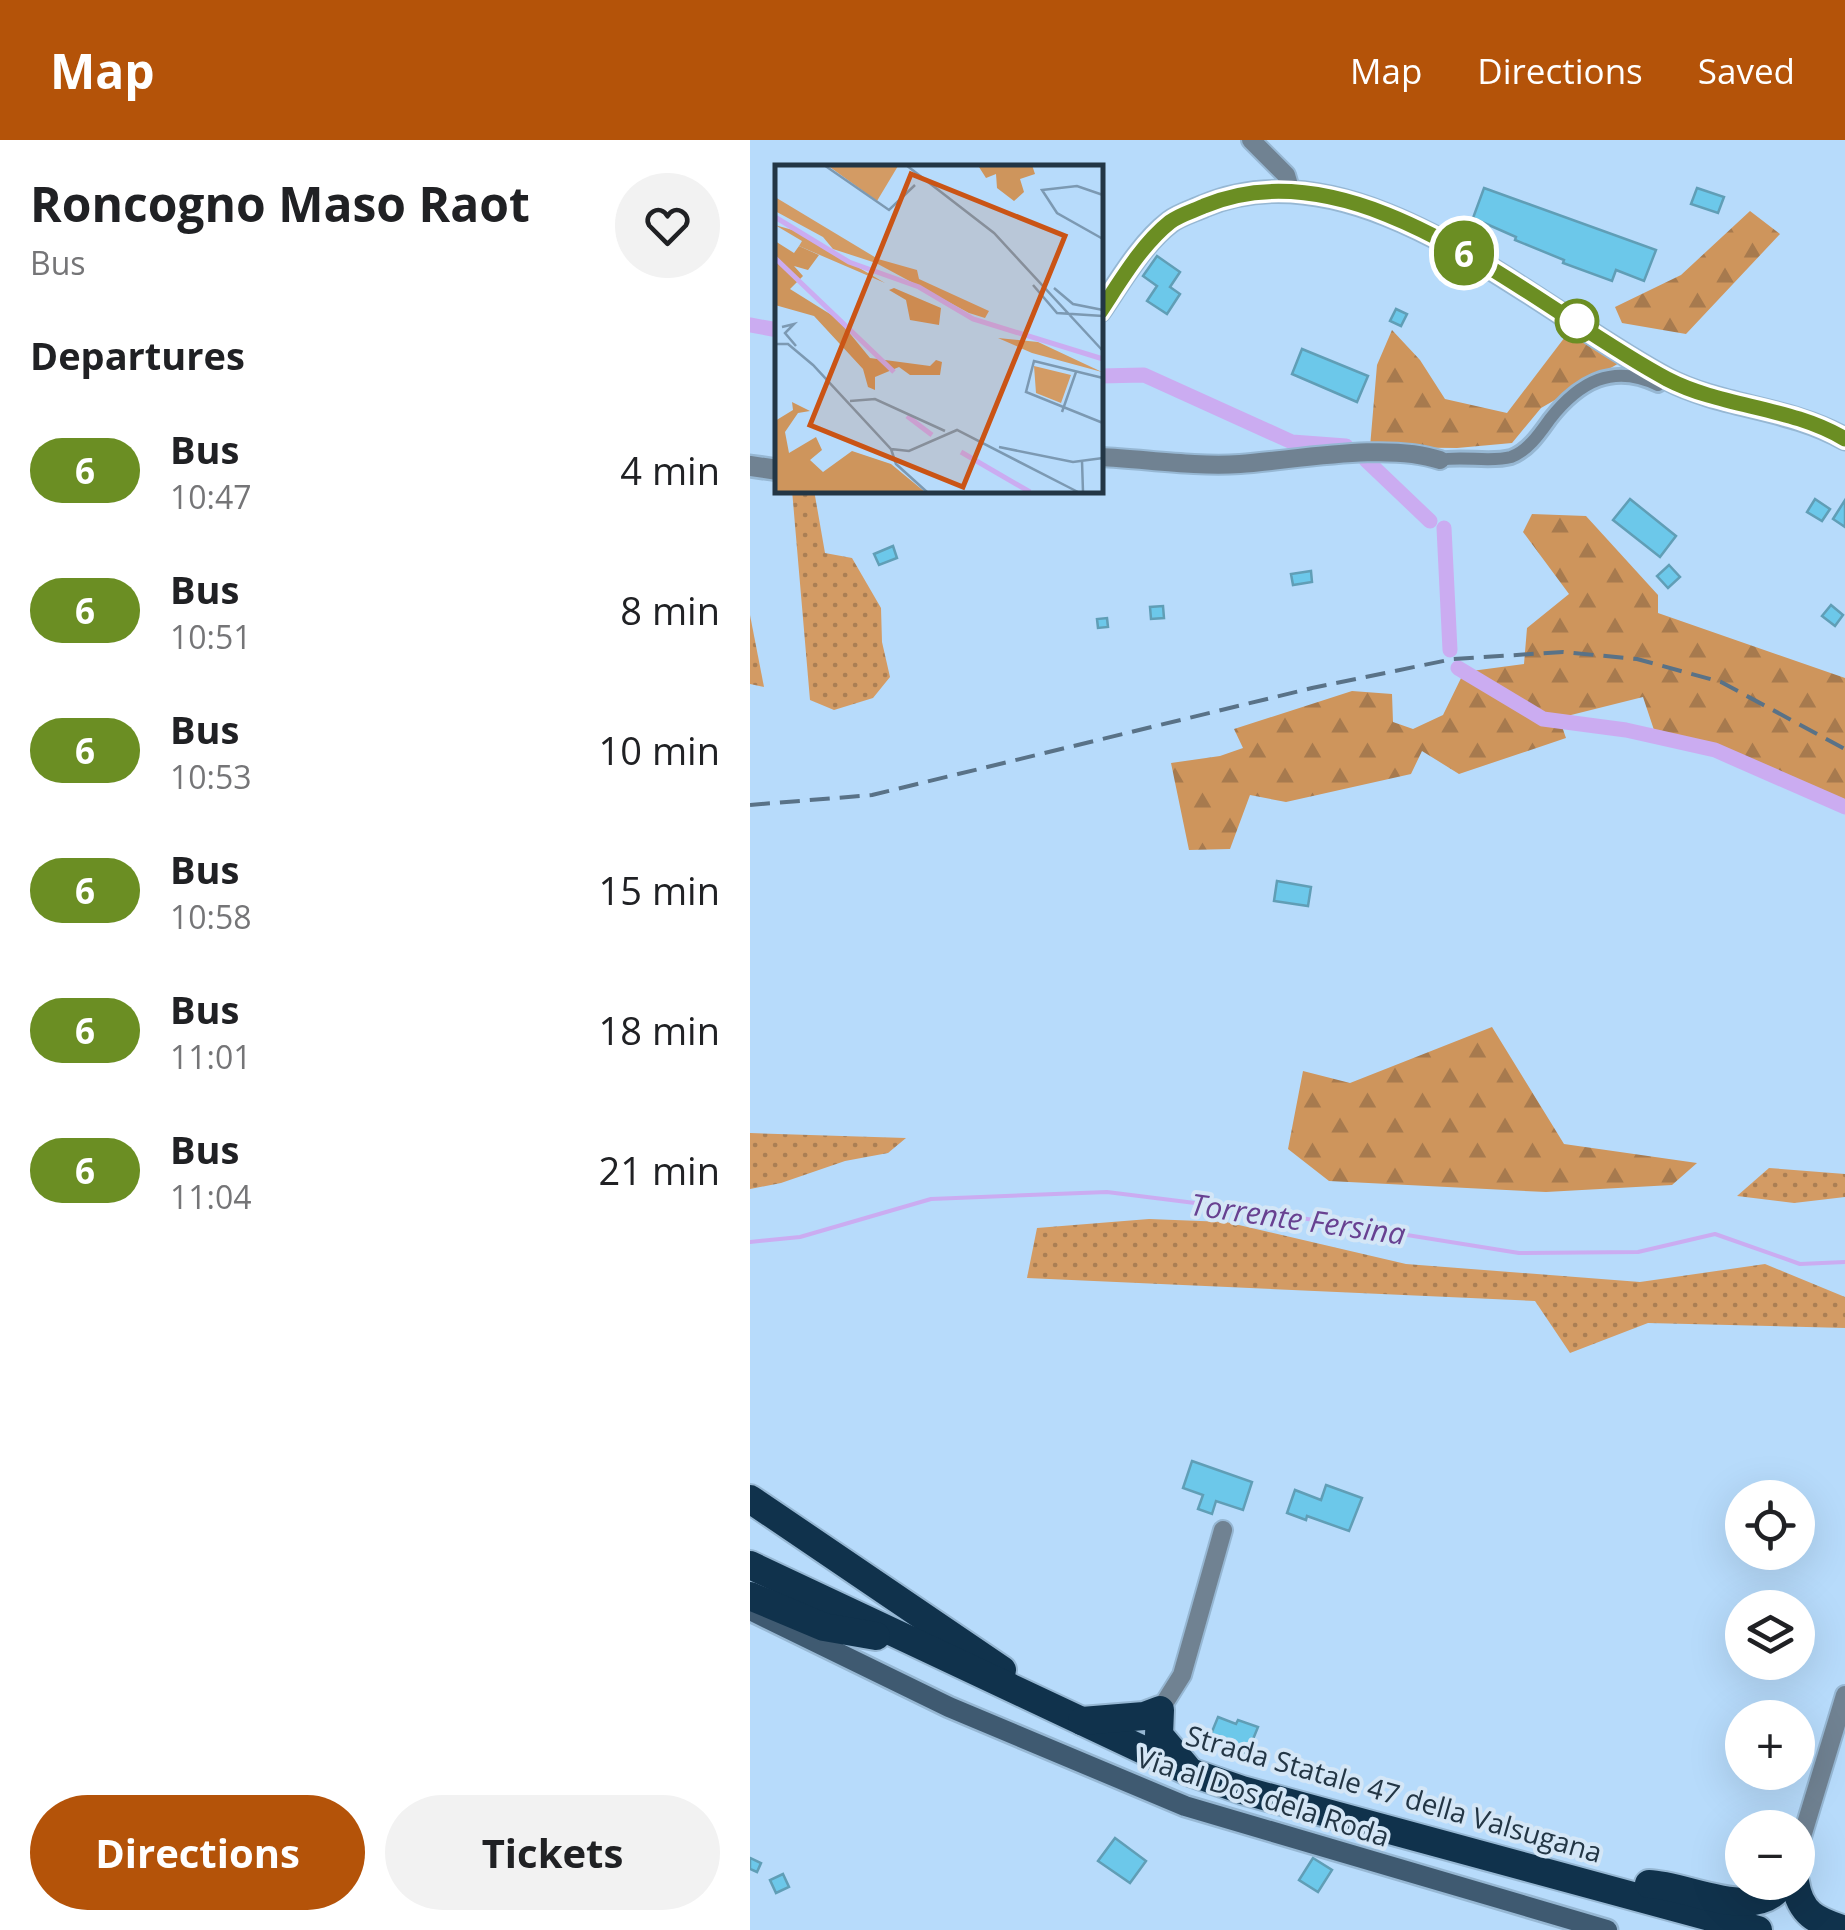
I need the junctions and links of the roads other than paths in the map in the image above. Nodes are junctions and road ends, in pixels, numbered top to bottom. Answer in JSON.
{"nodes":[{"id":1,"x":1251,"y":140,"type":"edge"},
{"id":2,"x":1291,"y":192,"type":"junction"},
{"id":3,"x":1102,"y":309,"type":"edge"},
{"id":4,"x":1658,"y":385,"type":"dead end"},
{"id":5,"x":1845,"y":440,"type":"edge"},
{"id":6,"x":1102,"y":456,"type":"edge"},
{"id":7,"x":1440,"y":460,"type":"joint"},
{"id":8,"x":750,"y":466,"type":"edge"},
{"id":9,"x":775,"y":470,"type":"edge"},
{"id":10,"x":750,"y":1499,"type":"edge"},
{"id":11,"x":1223,"y":1530,"type":"dead end"},
{"id":12,"x":750,"y":1565,"type":"edge"},
{"id":13,"x":750,"y":1578,"type":"edge"},
{"id":14,"x":750,"y":1596,"type":"edge"},
{"id":15,"x":750,"y":1610,"type":"edge"},
{"id":16,"x":876,"y":1636,"type":"junction"},
{"id":17,"x":1845,"y":1695,"type":"edge"},
{"id":18,"x":1160,"y":1710,"type":"junction"},
{"id":19,"x":1075,"y":1720,"type":"junction"},
{"id":20,"x":1190,"y":1772,"type":"junction"},
{"id":21,"x":1810,"y":1810,"type":"edge"},
{"id":22,"x":1584,"y":1883,"type":"junction"},
{"id":23,"x":1725,"y":1899,"type":"edge"},
{"id":24,"x":1728,"y":1900,"type":"edge"},
{"id":25,"x":1759,"y":1900,"type":"edge"},
{"id":26,"x":1800,"y":1900,"type":"edge"},
{"id":27,"x":1607,"y":1930,"type":"edge"},
{"id":28,"x":1710,"y":1930,"type":"edge"},
{"id":29,"x":1758,"y":1930,"type":"edge"},
{"id":30,"x":1845,"y":1930,"type":"edge"}],
"edges":[{"from":1,"to":2,"type":"street"},
{"from":2,"to":3,"type":"street"},
{"from":2,"to":5,"type":"street"},
{"from":4,"to":7,"type":"street"},
{"from":6,"to":7,"type":"street"},
{"from":8,"to":9,"type":"street"},
{"from":10,"to":19,"type":"highway"},
{"from":11,"to":18,"type":"street"},
{"from":12,"to":19,"type":"highway","name":"Strada Statale 47 della Valsugana"},
{"from":13,"to":16,"type":"highway","name":"Strada Statale 47 della Valsugana"},
{"from":14,"to":16,"type":"highway"},
{"from":15,"to":27,"type":"main road","name":"Via al Dos dela Roda"},
{"from":16,"to":28,"type":"highway","name":"Strada Statale 47 della Valsugana"},
{"from":17,"to":21,"type":"street"},
{"from":18,"to":19,"type":"highway"},
{"from":18,"to":20,"type":"highway"},
{"from":19,"to":20,"type":"highway","name":"Strada Statale 47 della Valsugana"},
{"from":20,"to":22,"type":"highway","name":"Strada Statale 47 della Valsugana"},
{"from":22,"to":23,"type":"highway"},
{"from":22,"to":29,"type":"highway","name":"Strada Statale 47 della Valsugana"},
{"from":24,"to":25,"type":"highway"},
{"from":26,"to":30,"type":"highway"}]}
